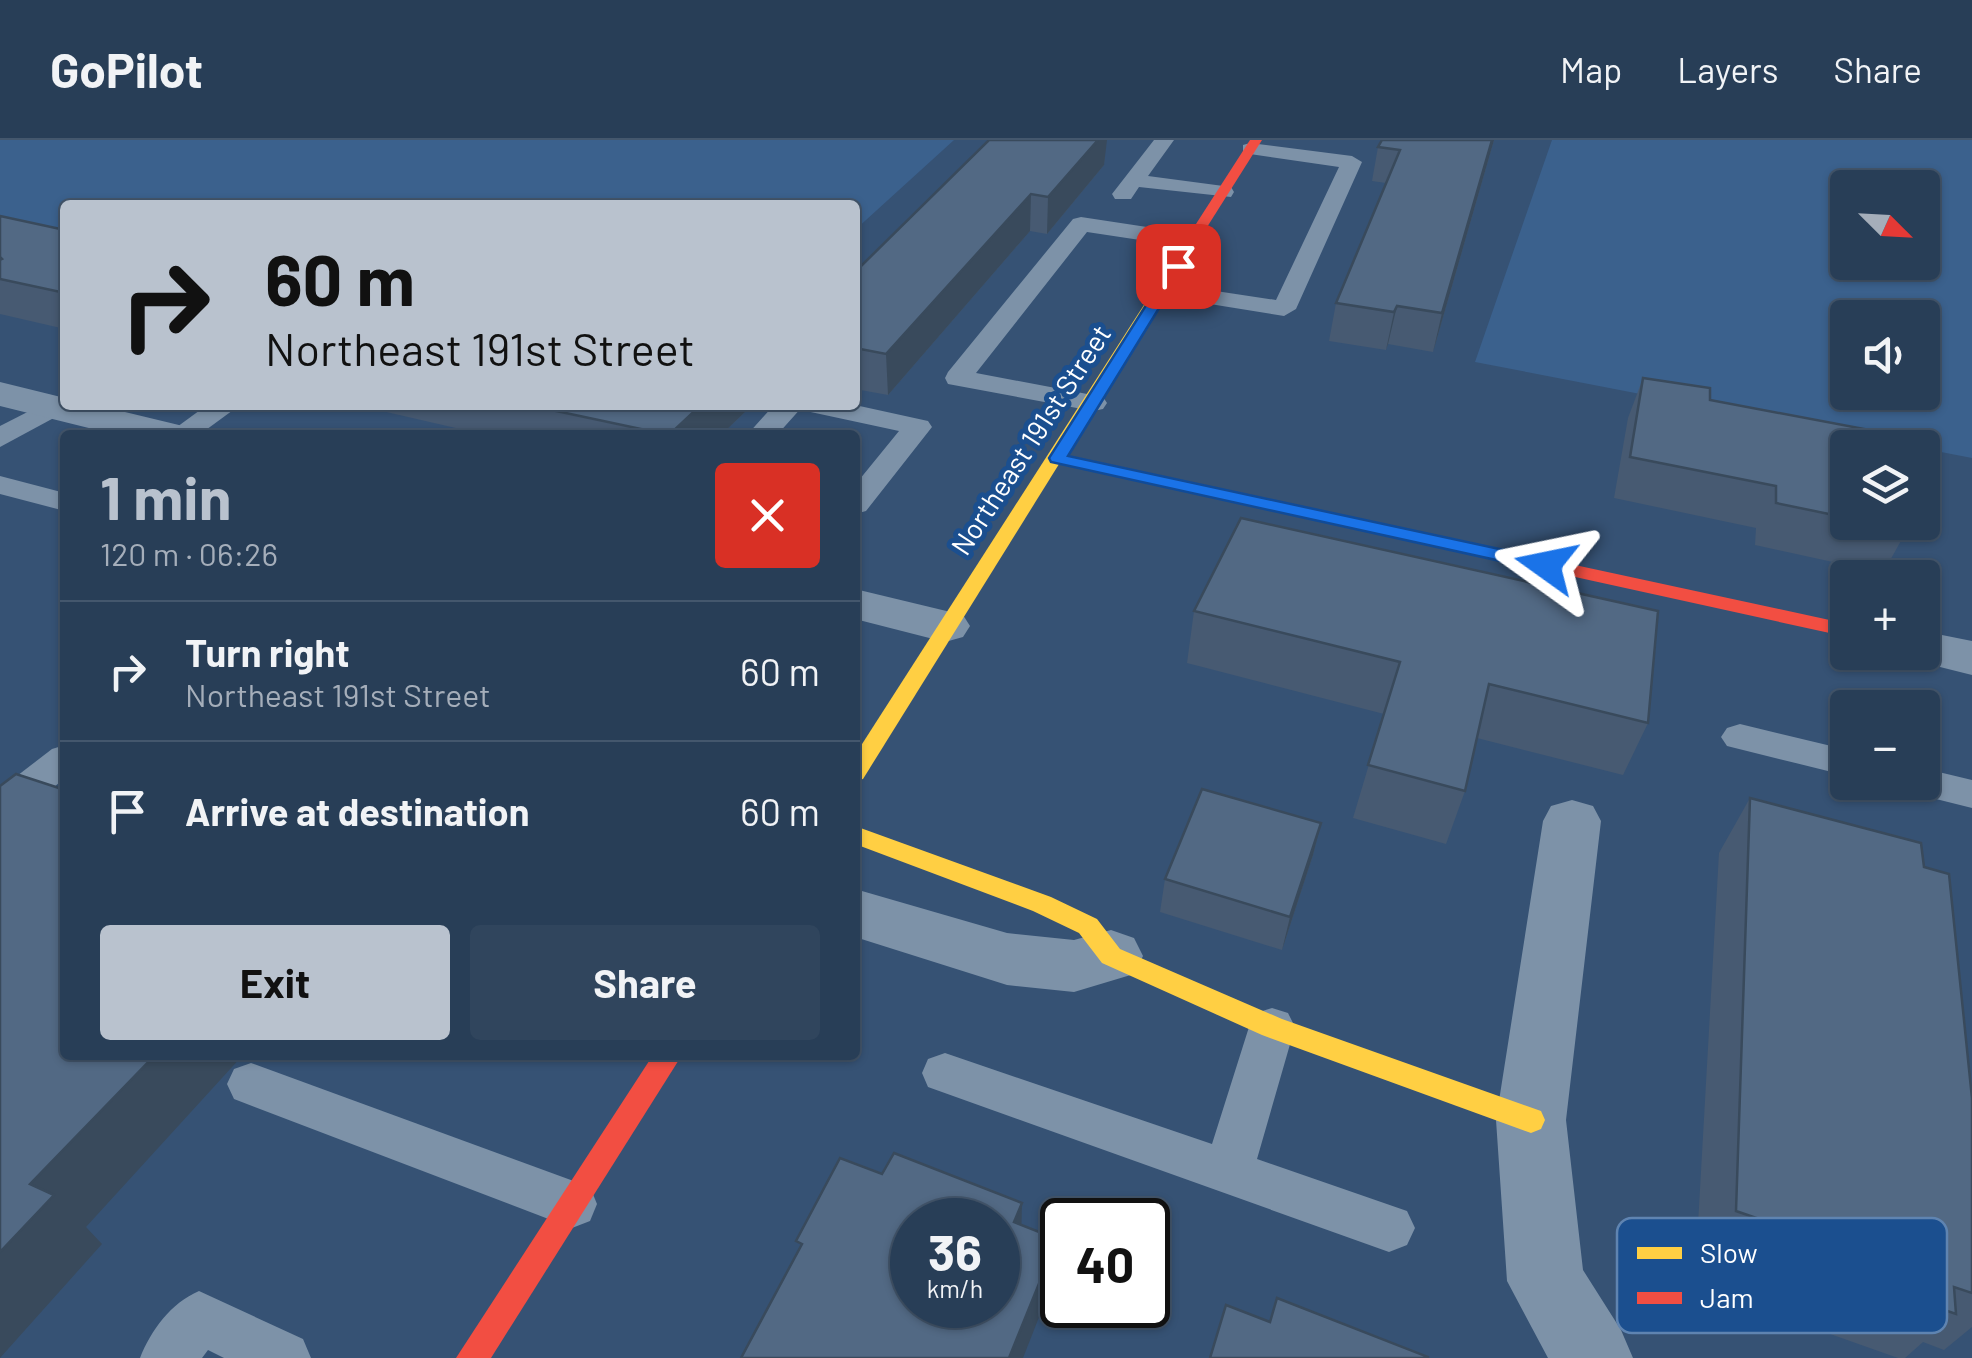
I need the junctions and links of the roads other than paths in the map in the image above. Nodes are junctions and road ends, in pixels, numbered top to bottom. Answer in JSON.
{"nodes":[{"id":1,"x":1164,"y":140,"type":"edge"},
{"id":2,"x":1253,"y":145,"type":"edge"},
{"id":3,"x":1223,"y":192,"type":"junction"},
{"id":4,"x":1192,"y":242,"type":"junction"},
{"id":5,"x":1163,"y":290,"type":"junction"},
{"id":6,"x":0,"y":394,"type":"edge"},
{"id":7,"x":1093,"y":402,"type":"junction"},
{"id":8,"x":60,"y":406,"type":"edge"},
{"id":9,"x":65,"y":410,"type":"edge"},
{"id":10,"x":77,"y":410,"type":"edge"},
{"id":11,"x":218,"y":410,"type":"edge"},
{"id":12,"x":785,"y":410,"type":"edge"},
{"id":13,"x":839,"y":410,"type":"edge"},
{"id":14,"x":150,"y":430,"type":"edge"},
{"id":15,"x":188,"y":430,"type":"edge"},
{"id":16,"x":766,"y":430,"type":"edge"},
{"id":17,"x":0,"y":438,"type":"edge"},
{"id":18,"x":1058,"y":458,"type":"junction"},
{"id":19,"x":0,"y":485,"type":"edge"},
{"id":20,"x":860,"y":500,"type":"edge"},
{"id":21,"x":60,"y":501,"type":"edge"},
{"id":22,"x":860,"y":605,"type":"edge"},
{"id":23,"x":945,"y":626,"type":"junction"},
{"id":24,"x":1830,"y":627,"type":"edge"},
{"id":25,"x":1940,"y":651,"type":"edge"},
{"id":26,"x":1972,"y":658,"type":"edge"},
{"id":27,"x":1740,"y":737,"type":"dead end"},
{"id":28,"x":1830,"y":760,"type":"edge"},
{"id":29,"x":60,"y":762,"type":"edge"},
{"id":30,"x":860,"y":765,"type":"edge"},
{"id":31,"x":1940,"y":786,"type":"edge"},
{"id":32,"x":1972,"y":794,"type":"edge"},
{"id":33,"x":0,"y":810,"type":"edge"},
{"id":34,"x":1572,"y":820,"type":"dead end"},
{"id":35,"x":860,"y":837,"type":"edge"},
{"id":36,"x":860,"y":915,"type":"edge"},
{"id":37,"x":1111,"y":956,"type":"junction"},
{"id":38,"x":1272,"y":1027,"type":"junction"},
{"id":39,"x":665,"y":1060,"type":"edge"},
{"id":40,"x":945,"y":1072,"type":"dead end"},
{"id":41,"x":252,"y":1084,"type":"dead end"},
{"id":42,"x":1532,"y":1120,"type":"junction"},
{"id":43,"x":1228,"y":1172,"type":"junction"},
{"id":44,"x":572,"y":1204,"type":"junction"},
{"id":45,"x":1390,"y":1228,"type":"dead end"},
{"id":46,"x":167,"y":1358,"type":"edge"},
{"id":47,"x":284,"y":1358,"type":"edge"},
{"id":48,"x":472,"y":1358,"type":"edge"},
{"id":49,"x":1592,"y":1358,"type":"edge"}],
"edges":[{"from":1,"to":3,"type":"lane"},
{"from":2,"to":3,"type":"street","name":"Northeast 191st Street"},
{"from":2,"to":5,"type":"lane"},
{"from":3,"to":4,"type":"street","name":"Northeast 191st Street"},
{"from":4,"to":5,"type":"street","name":"Northeast 191st Street"},
{"from":4,"to":7,"type":"lane"},
{"from":5,"to":7,"type":"street","name":"Northeast 191st Street"},
{"from":6,"to":8,"type":"street"},
{"from":7,"to":18,"type":"street","name":"Northeast 191st Street"},
{"from":9,"to":17,"type":"lane"},
{"from":10,"to":14,"type":"street"},
{"from":11,"to":15,"type":"lane"},
{"from":12,"to":16,"type":"lane"},
{"from":13,"to":20,"type":"lane"},
{"from":18,"to":23,"type":"street","name":"Northeast 191st Street"},
{"from":18,"to":24,"type":"street"},
{"from":19,"to":21,"type":"lane"},
{"from":22,"to":23,"type":"street"},
{"from":23,"to":30,"type":"street","name":"Northeast 191st Street"},
{"from":25,"to":26,"type":"street"},
{"from":27,"to":28,"type":"lane"},
{"from":29,"to":33,"type":"lane"},
{"from":31,"to":32,"type":"lane"},
{"from":34,"to":42,"type":"street"},
{"from":35,"to":37,"type":"street"},
{"from":36,"to":37,"type":"street"},
{"from":37,"to":38,"type":"street"},
{"from":38,"to":42,"type":"street"},
{"from":38,"to":43,"type":"lane"},
{"from":39,"to":44,"type":"street"},
{"from":40,"to":43,"type":"lane"},
{"from":41,"to":44,"type":"lane"},
{"from":42,"to":49,"type":"street"},
{"from":43,"to":45,"type":"lane"},
{"from":44,"to":48,"type":"street"},
{"from":46,"to":47,"type":"lane"}]}
